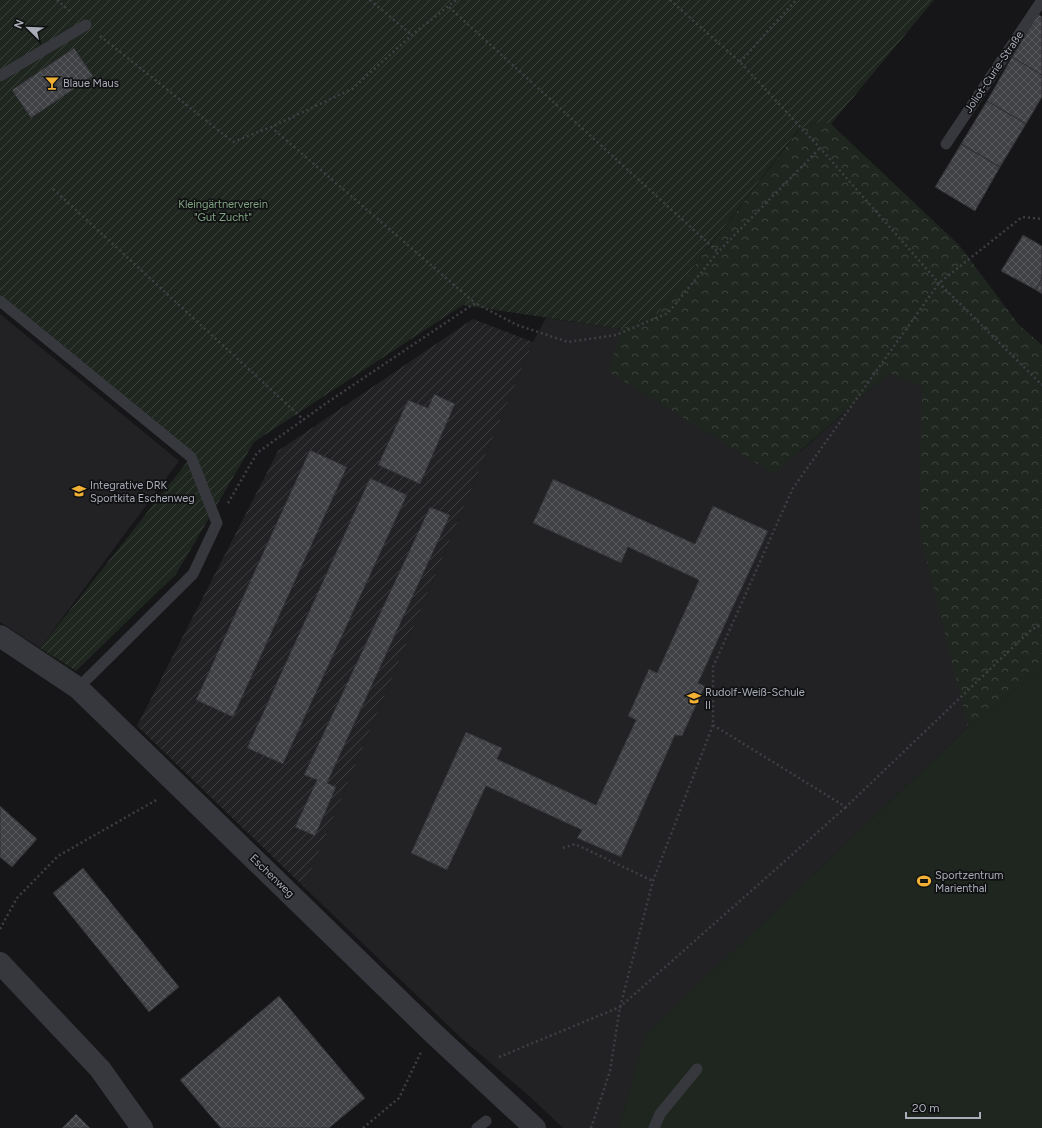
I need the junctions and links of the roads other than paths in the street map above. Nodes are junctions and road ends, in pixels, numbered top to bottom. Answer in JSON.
{"nodes":[{"id":1,"x":1042,"y":0,"type":"edge"},
{"id":2,"x":86,"y":25,"type":"road end"},
{"id":3,"x":0,"y":76,"type":"edge"},
{"id":4,"x":946,"y":144,"type":"dead end"},
{"id":5,"x":0,"y":301,"type":"edge"},
{"id":6,"x":0,"y":636,"type":"edge"},
{"id":7,"x":78,"y":688,"type":"junction"},
{"id":8,"x":0,"y":963,"type":"edge"},
{"id":9,"x":697,"y":1069,"type":"dead end"},
{"id":10,"x":142,"y":1128,"type":"edge"},
{"id":11,"x":535,"y":1128,"type":"edge"},
{"id":12,"x":654,"y":1128,"type":"edge"}],
"edges":[{"from":1,"to":4,"type":"lane","name":"Joliot-Curie-Straße"},
{"from":2,"to":3,"type":"lane"},
{"from":5,"to":7,"type":"lane"},
{"from":6,"to":7,"type":"street","name":"Eschenweg"},
{"from":7,"to":11,"type":"street","name":"Eschenweg"},
{"from":8,"to":10,"type":"street"},
{"from":9,"to":12,"type":"lane"}]}
